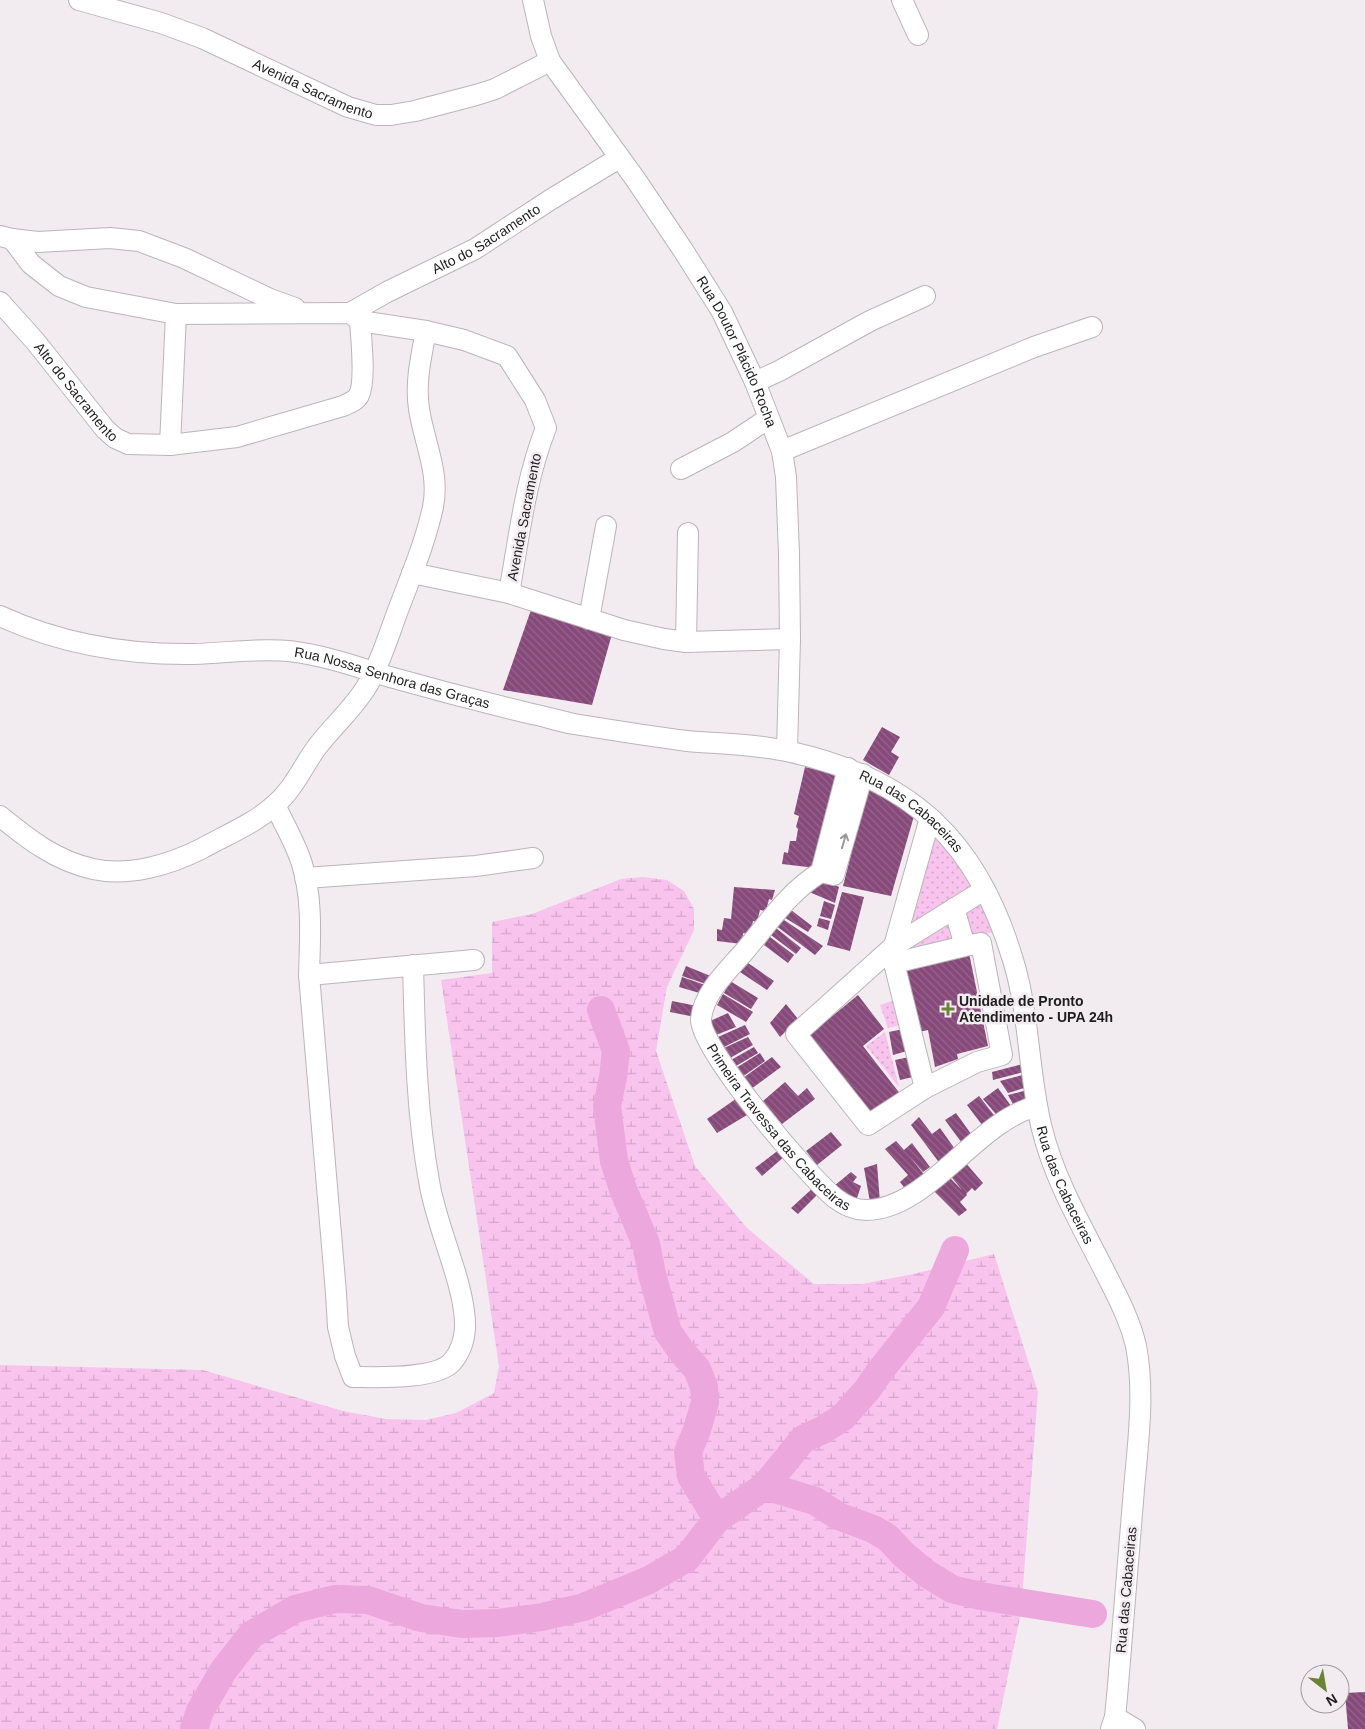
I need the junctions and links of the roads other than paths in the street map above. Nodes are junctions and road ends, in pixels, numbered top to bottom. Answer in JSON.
{"nodes":[{"id":1,"x":79,"y":0,"type":"edge"},
{"id":2,"x":533,"y":0,"type":"edge"},
{"id":3,"x":902,"y":0,"type":"edge"},
{"id":4,"x":918,"y":35,"type":"dead end"},
{"id":5,"x":550,"y":61,"type":"junction"},
{"id":6,"x":619,"y":158,"type":"junction"},
{"id":7,"x":6,"y":238,"type":"edge"},
{"id":8,"x":925,"y":296,"type":"dead end"},
{"id":9,"x":0,"y":302,"type":"edge"},
{"id":10,"x":312,"y":313,"type":"junction"},
{"id":11,"x":176,"y":314,"type":"junction"},
{"id":12,"x":355,"y":317,"type":"junction"},
{"id":13,"x":1092,"y":327,"type":"dead end"},
{"id":14,"x":426,"y":331,"type":"junction"},
{"id":15,"x":755,"y":382,"type":"junction"},
{"id":16,"x":769,"y":418,"type":"junction"},
{"id":17,"x":170,"y":445,"type":"junction"},
{"id":18,"x":782,"y":451,"type":"junction"},
{"id":19,"x":681,"y":469,"type":"dead end"},
{"id":20,"x":606,"y":526,"type":"dead end"},
{"id":21,"x":688,"y":533,"type":"dead end"},
{"id":22,"x":412,"y":573,"type":"junction"},
{"id":23,"x":509,"y":593,"type":"junction"},
{"id":24,"x":0,"y":616,"type":"edge"},
{"id":25,"x":589,"y":619,"type":"junction"},
{"id":26,"x":790,"y":639,"type":"junction"},
{"id":27,"x":686,"y":642,"type":"junction"},
{"id":28,"x":374,"y":672,"type":"junction"},
{"id":29,"x":787,"y":750,"type":"junction"},
{"id":30,"x":855,"y":771,"type":"junction"},
{"id":31,"x":275,"y":805,"type":"junction"},
{"id":32,"x":0,"y":816,"type":"edge"},
{"id":33,"x":930,"y":818,"type":"junction"},
{"id":34,"x":533,"y":858,"type":"dead end"},
{"id":35,"x":305,"y":878,"type":"junction"},
{"id":36,"x":984,"y":890,"type":"junction"},
{"id":37,"x":954,"y":908,"type":"junction"},
{"id":38,"x":894,"y":946,"type":"junction"},
{"id":39,"x":965,"y":946,"type":"junction"},
{"id":40,"x":474,"y":960,"type":"dead end"},
{"id":41,"x":413,"y":966,"type":"junction"},
{"id":42,"x":309,"y":975,"type":"junction"},
{"id":43,"x":1027,"y":1027,"type":"junction"},
{"id":44,"x":998,"y":1031,"type":"junction"},
{"id":45,"x":925,"y":1088,"type":"junction"},
{"id":46,"x":1037,"y":1106,"type":"junction"},
{"id":47,"x":1113,"y":1723,"type":"edge"},
{"id":48,"x":1135,"y":1729,"type":"edge"}],
"edges":[{"from":1,"to":5,"type":"street","name":"Avenida Sacramento"},
{"from":2,"to":5,"type":"street","name":"Rua Doutor Plácido Rocha"},
{"from":3,"to":4,"type":"street"},
{"from":5,"to":6,"type":"street","name":"Rua Doutor Plácido Rocha"},
{"from":6,"to":12,"type":"street","name":"Alto do Sacramento"},
{"from":6,"to":15,"type":"street","name":"Rua Doutor Plácido Rocha"},
{"from":7,"to":10,"type":"street","name":"Avenida Sacramento"},
{"from":7,"to":11,"type":"street","name":"Avenida Sacramento"},
{"from":8,"to":15,"type":"street"},
{"from":9,"to":17,"type":"street","name":"Alto do Sacramento"},
{"from":10,"to":11,"type":"street","name":"Avenida Sacramento"},
{"from":10,"to":12,"type":"street","name":"Avenida Sacramento"},
{"from":11,"to":17,"type":"street"},
{"from":12,"to":14,"type":"street","name":"Avenida Sacramento"},
{"from":12,"to":17,"type":"street","name":"Alto do Sacramento"},
{"from":13,"to":18,"type":"street"},
{"from":14,"to":22,"type":"street"},
{"from":14,"to":23,"type":"street","name":"Avenida Sacramento"},
{"from":15,"to":16,"type":"street","name":"Rua Doutor Plácido Rocha"},
{"from":16,"to":18,"type":"street","name":"Rua Doutor Plácido Rocha"},
{"from":16,"to":19,"type":"street"},
{"from":18,"to":26,"type":"street","name":"Rua Doutor Plácido Rocha"},
{"from":20,"to":25,"type":"street"},
{"from":21,"to":27,"type":"street"},
{"from":22,"to":23,"type":"street"},
{"from":22,"to":28,"type":"street"},
{"from":23,"to":25,"type":"street"},
{"from":24,"to":28,"type":"street","name":"Rua Nossa Senhora das Graças"},
{"from":25,"to":27,"type":"street"},
{"from":26,"to":27,"type":"street"},
{"from":26,"to":29,"type":"street","name":"Rua Doutor Plácido Rocha"},
{"from":28,"to":29,"type":"street","name":"Rua Nossa Senhora das Graças"},
{"from":28,"to":31,"type":"street"},
{"from":29,"to":30,"type":"street","name":"Rua das Cabaceiras"},
{"from":30,"to":33,"type":"street","name":"Rua das Cabaceiras"},
{"from":30,"to":46,"type":"street","name":"Primeira Travessa das Cabaceiras"},
{"from":31,"to":32,"type":"street"},
{"from":31,"to":35,"type":"street"},
{"from":33,"to":36,"type":"street","name":"Rua das Cabaceiras"},
{"from":33,"to":38,"type":"street"},
{"from":34,"to":35,"type":"street"},
{"from":35,"to":42,"type":"street"},
{"from":36,"to":37,"type":"street"},
{"from":36,"to":43,"type":"street","name":"Rua das Cabaceiras"},
{"from":37,"to":38,"type":"street"},
{"from":37,"to":39,"type":"street"},
{"from":38,"to":45,"type":"street"},
{"from":39,"to":44,"type":"street"},
{"from":39,"to":45,"type":"street"},
{"from":40,"to":41,"type":"street"},
{"from":41,"to":42,"type":"street"},
{"from":41,"to":42,"type":"street"},
{"from":43,"to":44,"type":"street"},
{"from":43,"to":46,"type":"street","name":"Rua das Cabaceiras"},
{"from":44,"to":45,"type":"street"},
{"from":46,"to":47,"type":"street","name":"Rua das Cabaceiras"},
{"from":47,"to":48,"type":"street"}]}
